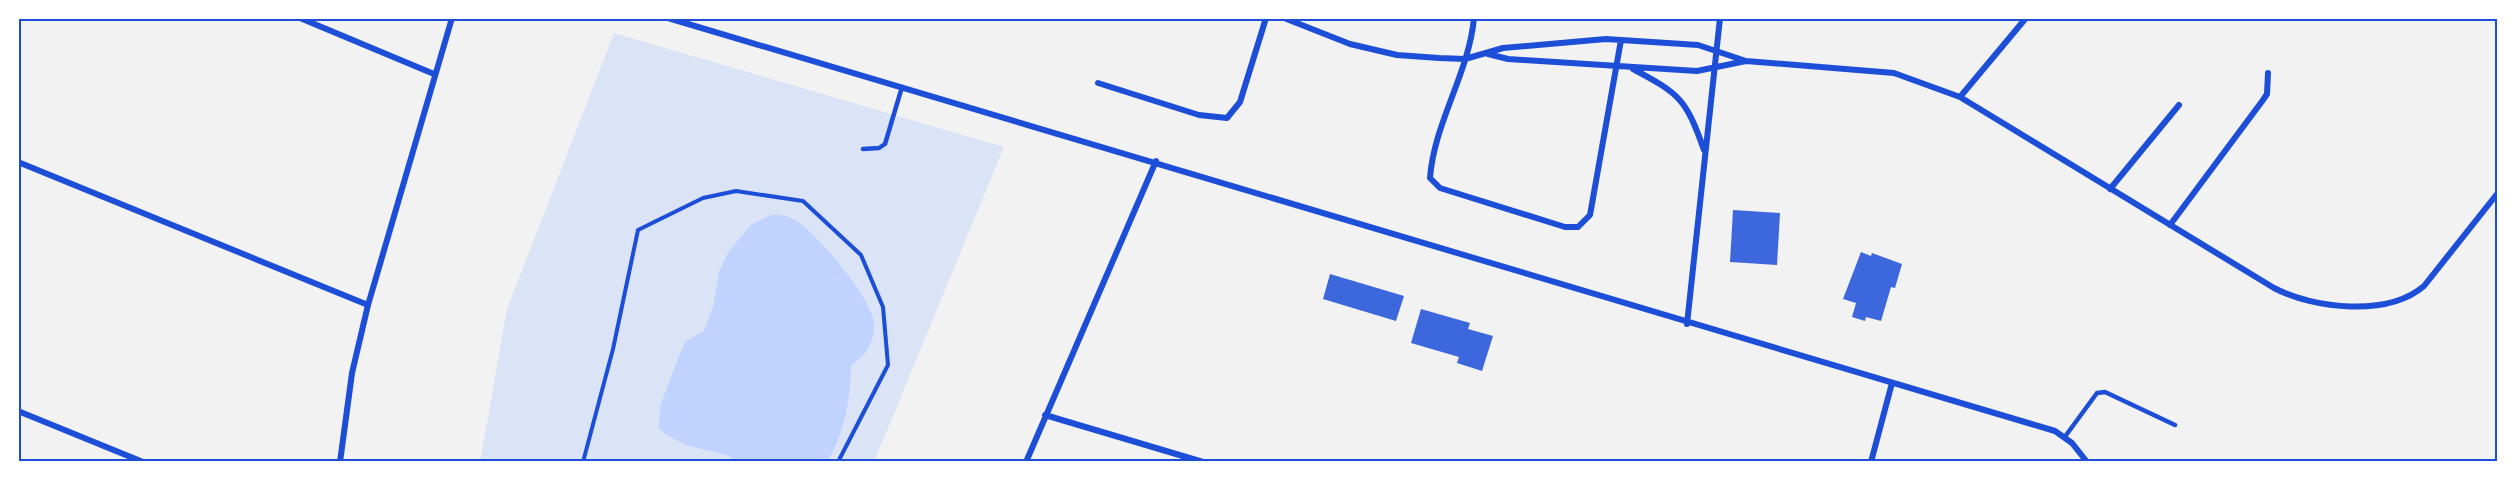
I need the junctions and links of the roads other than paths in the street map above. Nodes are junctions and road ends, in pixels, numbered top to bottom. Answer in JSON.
{"nodes":[{"id":1,"x":300,"y":18,"type":"edge"},
{"id":2,"x":452,"y":18,"type":"edge"},
{"id":3,"x":668,"y":18,"type":"edge"},
{"id":4,"x":1266,"y":18,"type":"edge"},
{"id":5,"x":1284,"y":18,"type":"edge"},
{"id":6,"x":1474,"y":18,"type":"edge"},
{"id":7,"x":1720,"y":18,"type":"edge"},
{"id":8,"x":2026,"y":18,"type":"edge"},
{"id":9,"x":1621,"y":40,"type":"junction"},
{"id":10,"x":1717,"y":50,"type":"junction"},
{"id":11,"x":1487,"y":54,"type":"junction"},
{"id":12,"x":1465,"y":59,"type":"junction"},
{"id":13,"x":1746,"y":61,"type":"junction"},
{"id":14,"x":1616,"y":67,"type":"junction"},
{"id":15,"x":1714,"y":67,"type":"junction"},
{"id":16,"x":1631,"y":68,"type":"junction"},
{"id":17,"x":2268,"y":73,"type":"dead end"},
{"id":18,"x":434,"y":74,"type":"junction"},
{"id":19,"x":1098,"y":83,"type":"dead end"},
{"id":20,"x":902,"y":87,"type":"junction"},
{"id":21,"x":1960,"y":97,"type":"junction"},
{"id":22,"x":2179,"y":105,"type":"dead end"},
{"id":23,"x":863,"y":148,"type":"dead end"},
{"id":24,"x":1705,"y":153,"type":"junction"},
{"id":25,"x":1156,"y":161,"type":"junction"},
{"id":26,"x":18,"y":162,"type":"edge"},
{"id":27,"x":2110,"y":189,"type":"junction"},
{"id":28,"x":2497,"y":194,"type":"edge"},
{"id":29,"x":2170,"y":225,"type":"junction"},
{"id":30,"x":368,"y":304,"type":"junction"},
{"id":31,"x":1687,"y":324,"type":"junction"},
{"id":32,"x":1892,"y":383,"type":"junction"},
{"id":33,"x":18,"y":411,"type":"edge"},
{"id":34,"x":1045,"y":415,"type":"junction"},
{"id":35,"x":2175,"y":425,"type":"dead end"},
{"id":36,"x":2064,"y":438,"type":"junction"},
{"id":37,"x":143,"y":462,"type":"edge"},
{"id":38,"x":340,"y":462,"type":"edge"},
{"id":39,"x":1026,"y":462,"type":"edge"},
{"id":40,"x":1203,"y":462,"type":"edge"},
{"id":41,"x":1871,"y":462,"type":"edge"},
{"id":42,"x":2087,"y":462,"type":"edge"}],
"edges":[{"from":1,"to":18,"type":"street"},
{"from":2,"to":18,"type":"street"},
{"from":3,"to":20,"type":"street"},
{"from":4,"to":19,"type":"street"},
{"from":5,"to":12,"type":"street"},
{"from":6,"to":12,"type":"street"},
{"from":7,"to":10,"type":"street"},
{"from":8,"to":21,"type":"street"},
{"from":9,"to":10,"type":"street"},
{"from":9,"to":11,"type":"street"},
{"from":9,"to":14,"type":"street"},
{"from":10,"to":13,"type":"street"},
{"from":10,"to":15,"type":"street"},
{"from":11,"to":12,"type":"street"},
{"from":11,"to":14,"type":"street"},
{"from":12,"to":14,"type":"street"},
{"from":13,"to":15,"type":"street"},
{"from":13,"to":21,"type":"street"},
{"from":14,"to":16,"type":"street"},
{"from":15,"to":16,"type":"street"},
{"from":15,"to":24,"type":"street"},
{"from":16,"to":24,"type":"street"},
{"from":17,"to":29,"type":"street"},
{"from":18,"to":30,"type":"street"},
{"from":20,"to":23,"type":"lane"},
{"from":20,"to":25,"type":"street"},
{"from":21,"to":27,"type":"street"},
{"from":22,"to":27,"type":"street"},
{"from":24,"to":31,"type":"street"},
{"from":25,"to":31,"type":"street"},
{"from":25,"to":34,"type":"street"},
{"from":26,"to":30,"type":"street"},
{"from":27,"to":29,"type":"street"},
{"from":28,"to":29,"type":"street"},
{"from":30,"to":38,"type":"street"},
{"from":31,"to":32,"type":"street"},
{"from":32,"to":36,"type":"street"},
{"from":32,"to":41,"type":"street"},
{"from":33,"to":37,"type":"street"},
{"from":34,"to":39,"type":"street"},
{"from":34,"to":40,"type":"street"},
{"from":35,"to":36,"type":"lane"},
{"from":36,"to":42,"type":"street"}]}
